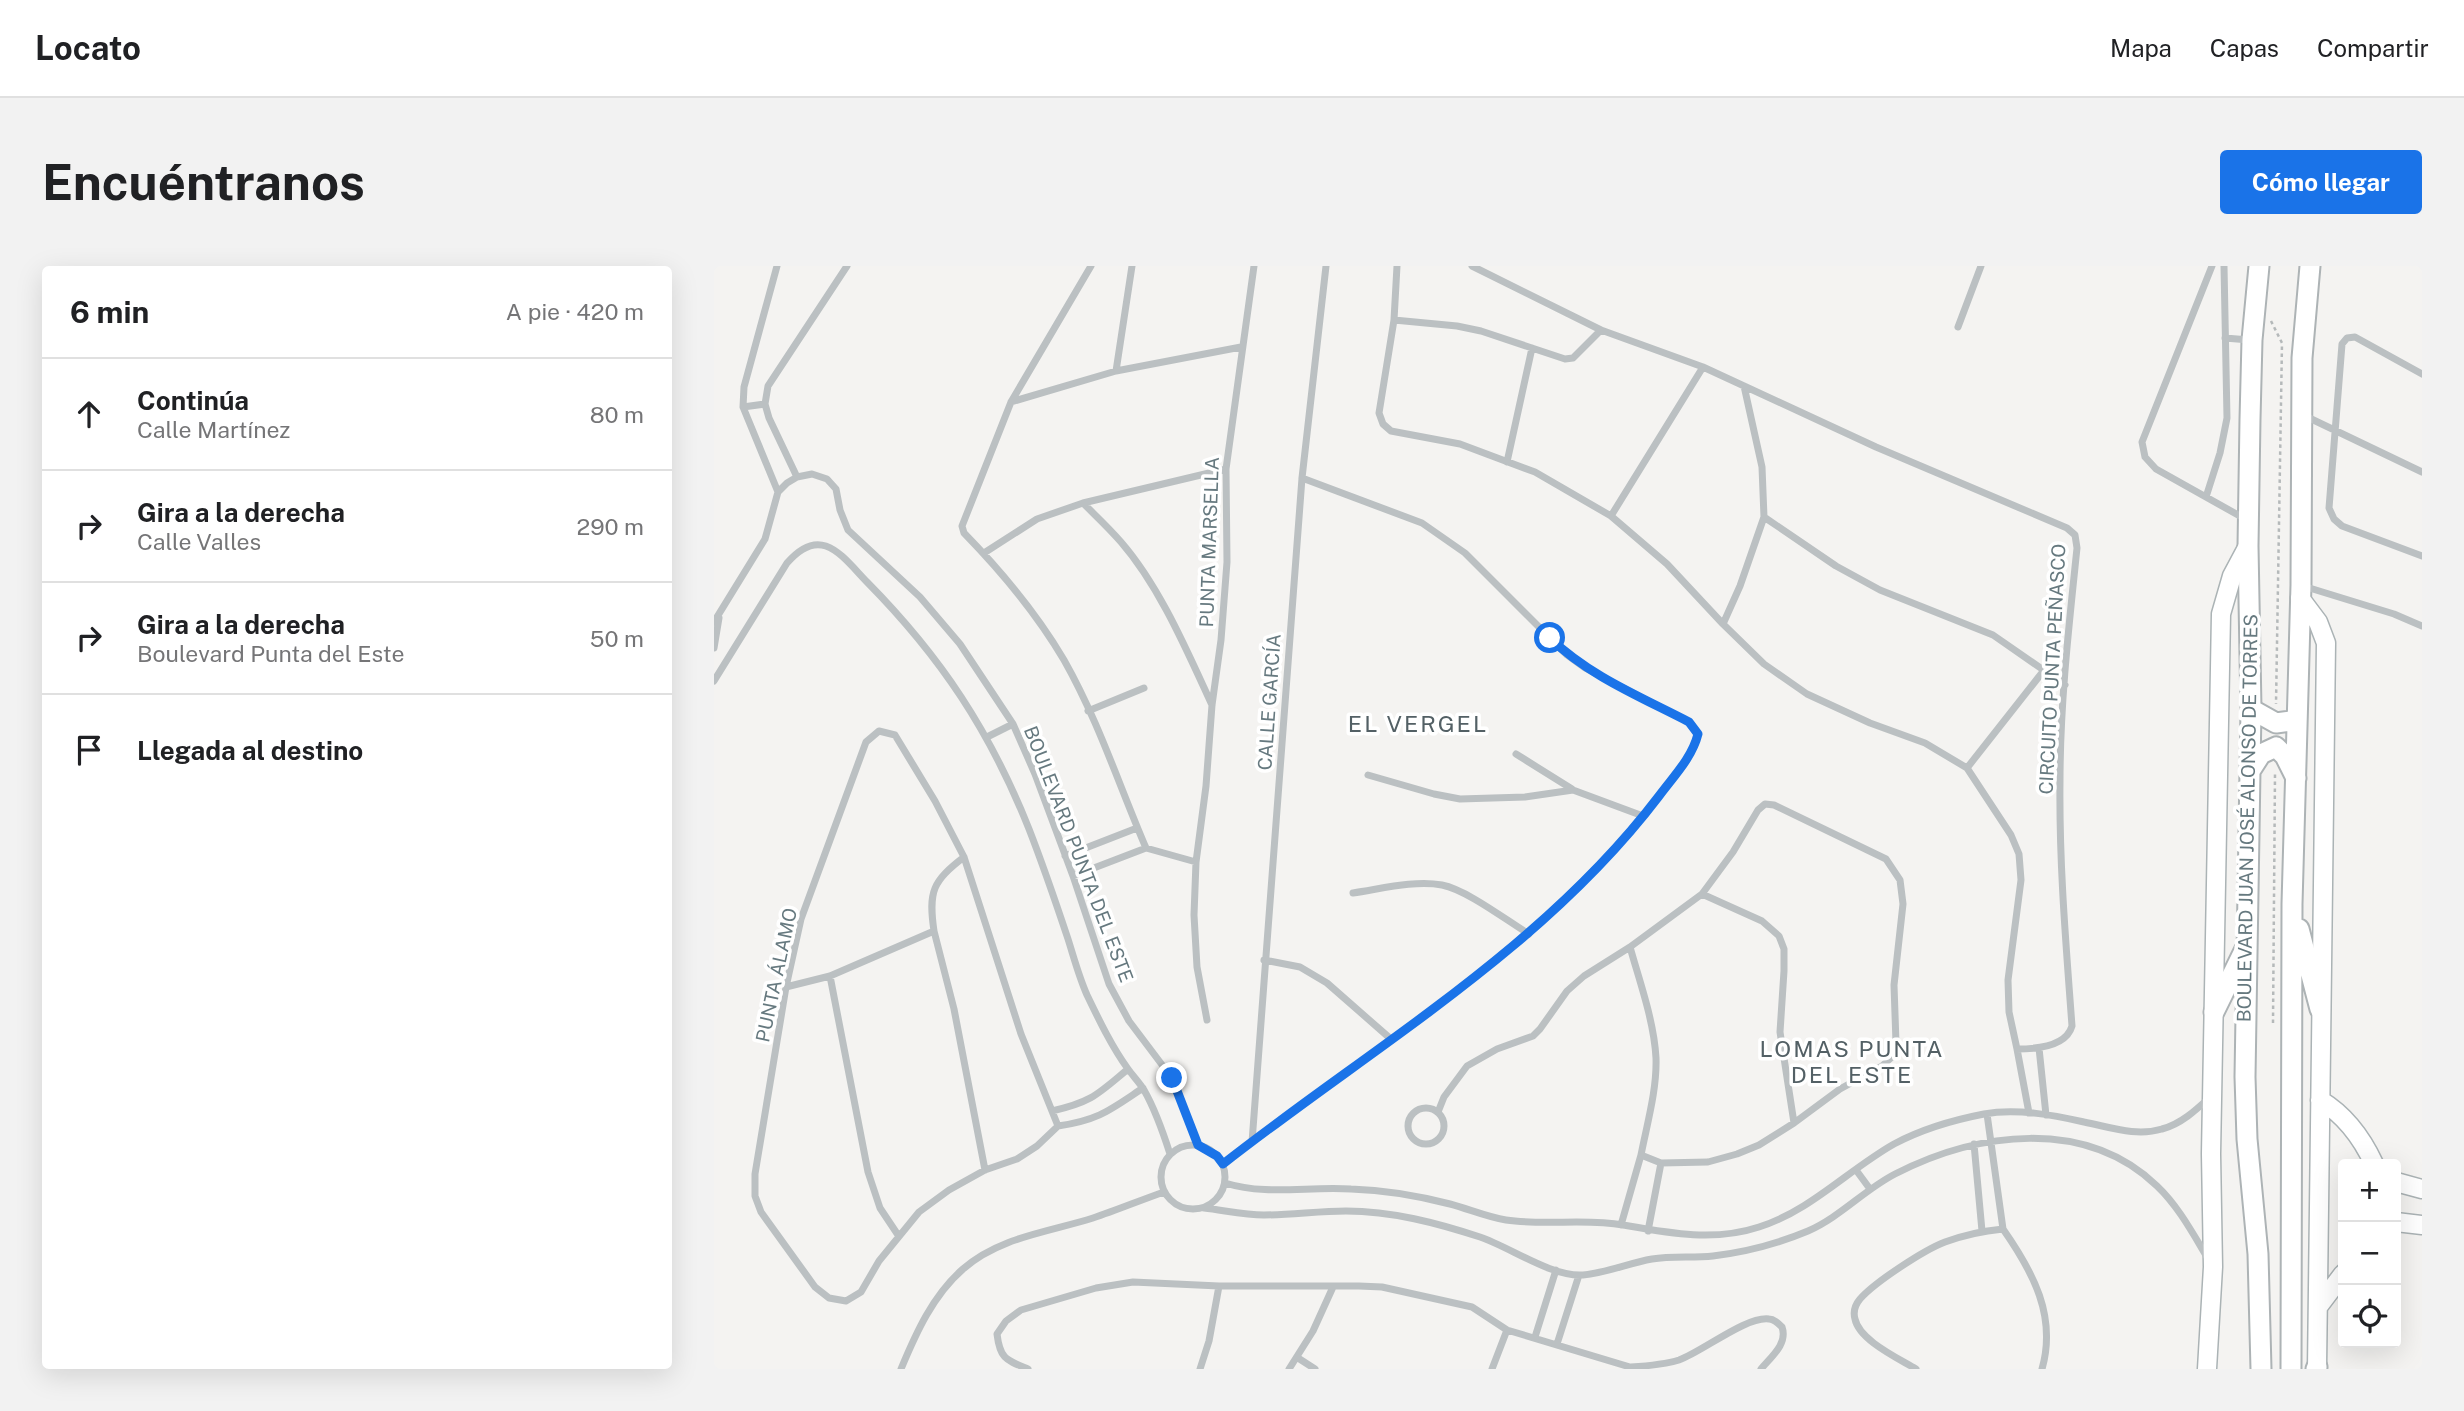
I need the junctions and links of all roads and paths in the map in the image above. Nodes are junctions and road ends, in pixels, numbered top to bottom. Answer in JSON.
{"nodes":[{"id":1,"x":777,"y":266,"type":"edge"},
{"id":2,"x":847,"y":266,"type":"edge"},
{"id":3,"x":1091,"y":266,"type":"edge"},
{"id":4,"x":1132,"y":266,"type":"edge"},
{"id":5,"x":1254,"y":266,"type":"edge"},
{"id":6,"x":1326,"y":266,"type":"edge"},
{"id":7,"x":1396,"y":266,"type":"edge"},
{"id":8,"x":1472,"y":266,"type":"edge"},
{"id":9,"x":1981,"y":266,"type":"edge"},
{"id":10,"x":2212,"y":266,"type":"edge"},
{"id":11,"x":2224,"y":266,"type":"edge"},
{"id":12,"x":2259,"y":266,"type":"edge"},
{"id":13,"x":2309,"y":272,"type":"edge"},
{"id":14,"x":2270,"y":318,"type":"dead end"},
{"id":15,"x":1394,"y":320,"type":"junction"},
{"id":16,"x":1958,"y":327,"type":"dead end"},
{"id":17,"x":1601,"y":330,"type":"junction"},
{"id":18,"x":2225,"y":338,"type":"junction"},
{"id":19,"x":2252,"y":340,"type":"junction"},
{"id":20,"x":1241,"y":347,"type":"junction"},
{"id":21,"x":1532,"y":348,"type":"junction"},
{"id":22,"x":1703,"y":367,"type":"junction"},
{"id":23,"x":1116,"y":371,"type":"junction"},
{"id":24,"x":2422,"y":374,"type":"edge"},
{"id":25,"x":1745,"y":386,"type":"junction"},
{"id":26,"x":1011,"y":402,"type":"junction"},
{"id":27,"x":765,"y":404,"type":"junction"},
{"id":28,"x":743,"y":407,"type":"junction"},
{"id":29,"x":2301,"y":414,"type":"junction"},
{"id":30,"x":2336,"y":431,"type":"junction"},
{"id":31,"x":1507,"y":461,"type":"junction"},
{"id":32,"x":1226,"y":469,"type":"junction"},
{"id":33,"x":2422,"y":472,"type":"edge"},
{"id":34,"x":797,"y":477,"type":"junction"},
{"id":35,"x":1302,"y":478,"type":"junction"},
{"id":36,"x":778,"y":492,"type":"junction"},
{"id":37,"x":2206,"y":497,"type":"junction"},
{"id":38,"x":1083,"y":503,"type":"junction"},
{"id":39,"x":1611,"y":516,"type":"junction"},
{"id":40,"x":1764,"y":517,"type":"junction"},
{"id":41,"x":2249,"y":521,"type":"junction"},
{"id":42,"x":2248,"y":547,"type":"junction"},
{"id":43,"x":984,"y":554,"type":"junction"},
{"id":44,"x":2422,"y":556,"type":"edge"},
{"id":45,"x":2300,"y":591,"type":"junction"},
{"id":46,"x":719,"y":613,"type":"junction"},
{"id":47,"x":714,"y":622,"type":"edge"},
{"id":48,"x":1723,"y":625,"type":"junction"},
{"id":49,"x":2422,"y":626,"type":"edge"},
{"id":50,"x":714,"y":648,"type":"edge"},
{"id":51,"x":2045,"y":669,"type":"junction"},
{"id":52,"x":714,"y":681,"type":"edge"},
{"id":53,"x":2065,"y":685,"type":"junction"},
{"id":54,"x":1144,"y":688,"type":"dead end"},
{"id":55,"x":1212,"y":705,"type":"junction"},
{"id":56,"x":2252,"y":709,"type":"junction"},
{"id":57,"x":1088,"y":711,"type":"junction"},
{"id":58,"x":2297,"y":720,"type":"junction"},
{"id":59,"x":2276,"y":723,"type":"junction"},
{"id":60,"x":1013,"y":724,"type":"junction"},
{"id":61,"x":988,"y":737,"type":"junction"},
{"id":62,"x":1516,"y":754,"type":"dead end"},
{"id":63,"x":1967,"y":768,"type":"junction"},
{"id":64,"x":2250,"y":771,"type":"junction"},
{"id":65,"x":1368,"y":775,"type":"dead end"},
{"id":66,"x":2275,"y":775,"type":"dead end"},
{"id":67,"x":2296,"y":778,"type":"junction"},
{"id":68,"x":1573,"y":790,"type":"junction"},
{"id":69,"x":1643,"y":816,"type":"junction"},
{"id":70,"x":1138,"y":828,"type":"junction"},
{"id":71,"x":1146,"y":848,"type":"junction"},
{"id":72,"x":1065,"y":856,"type":"junction"},
{"id":73,"x":964,"y":857,"type":"junction"},
{"id":74,"x":1196,"y":862,"type":"junction"},
{"id":75,"x":1073,"y":876,"type":"junction"},
{"id":76,"x":1353,"y":893,"type":"dead end"},
{"id":77,"x":1702,"y":894,"type":"junction"},
{"id":78,"x":2292,"y":904,"type":"junction"},
{"id":79,"x":934,"y":931,"type":"junction"},
{"id":80,"x":1529,"y":934,"type":"junction"},
{"id":81,"x":1630,"y":947,"type":"junction"},
{"id":82,"x":2246,"y":947,"type":"junction"},
{"id":83,"x":1264,"y":960,"type":"junction"},
{"id":84,"x":830,"y":976,"type":"junction"},
{"id":85,"x":786,"y":987,"type":"junction"},
{"id":86,"x":2320,"y":1009,"type":"junction"},
{"id":87,"x":2214,"y":1012,"type":"junction"},
{"id":88,"x":1207,"y":1020,"type":"dead end"},
{"id":89,"x":2273,"y":1035,"type":"dead end"},
{"id":90,"x":1392,"y":1040,"type":"junction"},
{"id":91,"x":2039,"y":1048,"type":"junction"},
{"id":92,"x":2017,"y":1049,"type":"junction"},
{"id":93,"x":1128,"y":1069,"type":"junction"},
{"id":94,"x":1143,"y":1088,"type":"junction"},
{"id":95,"x":2213,"y":1094,"type":"junction"},
{"id":96,"x":2320,"y":1100,"type":"junction"},
{"id":97,"x":1052,"y":1111,"type":"junction"},
{"id":98,"x":1438,"y":1112,"type":"junction"},
{"id":99,"x":2029,"y":1113,"type":"junction"},
{"id":100,"x":1987,"y":1114,"type":"junction"},
{"id":101,"x":2046,"y":1115,"type":"junction"},
{"id":102,"x":1794,"y":1123,"type":"junction"},
{"id":103,"x":1058,"y":1126,"type":"junction"},
{"id":104,"x":1992,"y":1140,"type":"junction"},
{"id":105,"x":1252,"y":1142,"type":"junction"},
{"id":106,"x":1974,"y":1144,"type":"junction"},
{"id":107,"x":1198,"y":1145,"type":"junction"},
{"id":108,"x":1170,"y":1154,"type":"junction"},
{"id":109,"x":1641,"y":1155,"type":"junction"},
{"id":110,"x":2371,"y":1159,"type":"edge"},
{"id":111,"x":1661,"y":1163,"type":"junction"},
{"id":112,"x":1223,"y":1164,"type":"junction"},
{"id":113,"x":985,"y":1170,"type":"junction"},
{"id":114,"x":1856,"y":1170,"type":"junction"},
{"id":115,"x":1225,"y":1183,"type":"junction"},
{"id":116,"x":2401,"y":1183,"type":"edge"},
{"id":117,"x":1870,"y":1189,"type":"junction"},
{"id":118,"x":2422,"y":1189,"type":"edge"},
{"id":119,"x":1164,"y":1192,"type":"junction"},
{"id":120,"x":1204,"y":1208,"type":"junction"},
{"id":121,"x":2401,"y":1223,"type":"edge"},
{"id":122,"x":1621,"y":1224,"type":"junction"},
{"id":123,"x":2422,"y":1225,"type":"edge"},
{"id":124,"x":2003,"y":1229,"type":"junction"},
{"id":125,"x":1648,"y":1231,"type":"junction"},
{"id":126,"x":1982,"y":1231,"type":"junction"},
{"id":127,"x":898,"y":1235,"type":"junction"},
{"id":128,"x":2213,"y":1267,"type":"junction"},
{"id":129,"x":1556,"y":1270,"type":"junction"},
{"id":130,"x":1579,"y":1275,"type":"junction"},
{"id":131,"x":2338,"y":1281,"type":"edge"},
{"id":132,"x":1219,"y":1286,"type":"junction"},
{"id":133,"x":1333,"y":1287,"type":"junction"},
{"id":134,"x":2318,"y":1307,"type":"junction"},
{"id":135,"x":1507,"y":1330,"type":"junction"},
{"id":136,"x":1535,"y":1337,"type":"junction"},
{"id":137,"x":1557,"y":1344,"type":"junction"},
{"id":138,"x":1298,"y":1358,"type":"junction"},
{"id":139,"x":1608,"y":1366,"type":"edge"},
{"id":140,"x":2317,"y":1368,"type":"edge"},
{"id":141,"x":901,"y":1369,"type":"edge"},
{"id":142,"x":1028,"y":1369,"type":"edge"},
{"id":143,"x":1200,"y":1369,"type":"edge"},
{"id":144,"x":1289,"y":1369,"type":"edge"},
{"id":145,"x":1315,"y":1369,"type":"edge"},
{"id":146,"x":1492,"y":1369,"type":"edge"},
{"id":147,"x":1761,"y":1369,"type":"edge"},
{"id":148,"x":1916,"y":1369,"type":"edge"},
{"id":149,"x":2042,"y":1369,"type":"edge"},
{"id":150,"x":2207,"y":1369,"type":"edge"},
{"id":151,"x":2260,"y":1369,"type":"edge"},
{"id":152,"x":2291,"y":1369,"type":"edge"}],
"edges":[{"from":1,"to":28,"type":"street"},
{"from":2,"to":27,"type":"street"},
{"from":3,"to":26,"type":"street"},
{"from":4,"to":23,"type":"street"},
{"from":5,"to":20,"type":"street","name":"PUNTA MARSELLA"},
{"from":6,"to":35,"type":"street","name":"CALLE GARCÍA"},
{"from":7,"to":15,"type":"street"},
{"from":8,"to":17,"type":"street","name":"CIRCUITO PUNTA PEÑASCO"},
{"from":9,"to":16,"type":"street"},
{"from":10,"to":37,"type":"street"},
{"from":11,"to":18,"type":"street"},
{"from":12,"to":19,"type":"main road","name":"BOULEVARD JUAN JOSÉ ALONSO DE TORRES"},
{"from":13,"to":29,"type":"main road"},
{"from":14,"to":59,"type":"path"},
{"from":15,"to":21,"type":"street"},
{"from":15,"to":31,"type":"street"},
{"from":17,"to":21,"type":"street"},
{"from":17,"to":22,"type":"street","name":"CIRCUITO PUNTA PEÑASCO"},
{"from":18,"to":19,"type":"street"},
{"from":18,"to":37,"type":"street"},
{"from":19,"to":41,"type":"main road","name":"BOULEVARD JUAN JOSÉ ALONSO DE TORRES"},
{"from":20,"to":23,"type":"street"},
{"from":20,"to":32,"type":"street","name":"PUNTA MARSELLA"},
{"from":21,"to":31,"type":"street"},
{"from":22,"to":25,"type":"street","name":"CIRCUITO PUNTA PEÑASCO"},
{"from":22,"to":39,"type":"street"},
{"from":23,"to":26,"type":"street"},
{"from":24,"to":30,"type":"street"},
{"from":25,"to":40,"type":"street"},
{"from":25,"to":53,"type":"street","name":"CIRCUITO PUNTA PEÑASCO"},
{"from":26,"to":43,"type":"street"},
{"from":27,"to":28,"type":"street"},
{"from":27,"to":34,"type":"street"},
{"from":28,"to":36,"type":"street"},
{"from":29,"to":30,"type":"street"},
{"from":29,"to":45,"type":"main road"},
{"from":30,"to":33,"type":"street"},
{"from":30,"to":44,"type":"street"},
{"from":31,"to":39,"type":"street"},
{"from":32,"to":38,"type":"street"},
{"from":32,"to":55,"type":"street","name":"PUNTA MARSELLA"},
{"from":34,"to":36,"type":"street"},
{"from":34,"to":60,"type":"street","name":"BOULEVARD PUNTA DEL ESTE"},
{"from":35,"to":69,"type":"street"},
{"from":35,"to":83,"type":"street","name":"CALLE GARCÍA"},
{"from":36,"to":46,"type":"street"},
{"from":37,"to":41,"type":"street"},
{"from":38,"to":43,"type":"street"},
{"from":38,"to":55,"type":"street"},
{"from":39,"to":48,"type":"street"},
{"from":40,"to":48,"type":"street"},
{"from":40,"to":51,"type":"street"},
{"from":41,"to":42,"type":"main road","name":"BOULEVARD JUAN JOSÉ ALONSO DE TORRES"},
{"from":42,"to":56,"type":"main road","name":"BOULEVARD JUAN JOSÉ ALONSO DE TORRES"},
{"from":42,"to":87,"type":"street"},
{"from":43,"to":57,"type":"street"},
{"from":45,"to":49,"type":"street"},
{"from":45,"to":58,"type":"main road"},
{"from":45,"to":86,"type":"street"},
{"from":46,"to":47,"type":"street"},
{"from":46,"to":50,"type":"street"},
{"from":48,"to":63,"type":"street"},
{"from":51,"to":53,"type":"street"},
{"from":51,"to":63,"type":"street","name":"CIRCUITO PUNTA PEÑASCO"},
{"from":52,"to":61,"type":"street","name":"BOULEVARD PUNTA DEL ESTE"},
{"from":53,"to":91,"type":"street","name":"CIRCUITO PUNTA PEÑASCO"},
{"from":54,"to":57,"type":"street"},
{"from":55,"to":74,"type":"street","name":"PUNTA MARSELLA"},
{"from":56,"to":59,"type":"main road"},
{"from":56,"to":64,"type":"main road","name":"BOULEVARD JUAN JOSÉ ALONSO DE TORRES"},
{"from":57,"to":70,"type":"street"},
{"from":58,"to":59,"type":"main road"},
{"from":58,"to":67,"type":"main road"},
{"from":60,"to":61,"type":"street"},
{"from":60,"to":72,"type":"street","name":"BOULEVARD PUNTA DEL ESTE"},
{"from":61,"to":93,"type":"street","name":"BOULEVARD PUNTA DEL ESTE"},
{"from":62,"to":68,"type":"street"},
{"from":63,"to":92,"type":"street"},
{"from":64,"to":67,"type":"main road"},
{"from":64,"to":82,"type":"main road","name":"BOULEVARD JUAN JOSÉ ALONSO DE TORRES"},
{"from":65,"to":68,"type":"street"},
{"from":66,"to":89,"type":"path"},
{"from":67,"to":78,"type":"main road"},
{"from":68,"to":69,"type":"street"},
{"from":69,"to":80,"type":"street"},
{"from":70,"to":71,"type":"street"},
{"from":70,"to":72,"type":"street"},
{"from":71,"to":74,"type":"street"},
{"from":71,"to":75,"type":"street"},
{"from":72,"to":75,"type":"street","name":"BOULEVARD PUNTA DEL ESTE"},
{"from":73,"to":79,"type":"street"},
{"from":73,"to":85,"type":"street","name":"PUNTA ÁLAMO"},
{"from":73,"to":97,"type":"street","name":"PUNTA ÁLAMO"},
{"from":74,"to":88,"type":"street","name":"PUNTA MARSELLA"},
{"from":75,"to":107,"type":"street","name":"BOULEVARD PUNTA DEL ESTE"},
{"from":76,"to":80,"type":"street"},
{"from":77,"to":81,"type":"street"},
{"from":77,"to":102,"type":"street"},
{"from":77,"to":102,"type":"street"},
{"from":78,"to":86,"type":"main road"},
{"from":78,"to":152,"type":"main road"},
{"from":79,"to":84,"type":"street"},
{"from":79,"to":113,"type":"street"},
{"from":80,"to":90,"type":"street"},
{"from":81,"to":98,"type":"street"},
{"from":81,"to":109,"type":"street"},
{"from":82,"to":87,"type":"main road"},
{"from":82,"to":151,"type":"main road","name":"BOULEVARD JUAN JOSÉ ALONSO DE TORRES"},
{"from":83,"to":90,"type":"street"},
{"from":83,"to":105,"type":"street","name":"CALLE GARCÍA"},
{"from":84,"to":85,"type":"street"},
{"from":84,"to":127,"type":"street"},
{"from":85,"to":127,"type":"street","name":"PUNTA ÁLAMO"},
{"from":86,"to":96,"type":"street"},
{"from":87,"to":95,"type":"street"},
{"from":90,"to":105,"type":"street"},
{"from":91,"to":92,"type":"street","name":"CIRCUITO PUNTA PEÑASCO"},
{"from":91,"to":101,"type":"street"},
{"from":92,"to":99,"type":"street"},
{"from":93,"to":94,"type":"street","name":"BOULEVARD PUNTA DEL ESTE"},
{"from":93,"to":97,"type":"street"},
{"from":94,"to":103,"type":"street"},
{"from":94,"to":108,"type":"street","name":"BOULEVARD PUNTA DEL ESTE"},
{"from":95,"to":101,"type":"street"},
{"from":95,"to":128,"type":"street"},
{"from":96,"to":110,"type":"street"},
{"from":96,"to":134,"type":"street"},
{"from":97,"to":103,"type":"street","name":"PUNTA ÁLAMO"},
{"from":98,"to":98,"type":"street"},
{"from":99,"to":100,"type":"street"},
{"from":99,"to":101,"type":"street"},
{"from":100,"to":104,"type":"street"},
{"from":100,"to":114,"type":"street"},
{"from":102,"to":111,"type":"street"},
{"from":103,"to":113,"type":"street","name":"PUNTA ÁLAMO"},
{"from":104,"to":106,"type":"street"},
{"from":104,"to":124,"type":"street"},
{"from":104,"to":128,"type":"street"},
{"from":105,"to":112,"type":"street"},
{"from":106,"to":117,"type":"street"},
{"from":106,"to":126,"type":"street"},
{"from":107,"to":108,"type":"street"},
{"from":107,"to":112,"type":"street"},
{"from":108,"to":119,"type":"street"},
{"from":109,"to":111,"type":"street"},
{"from":109,"to":122,"type":"street"},
{"from":111,"to":125,"type":"street"},
{"from":112,"to":115,"type":"street"},
{"from":113,"to":127,"type":"street","name":"PUNTA ÁLAMO"},
{"from":114,"to":117,"type":"street"},
{"from":114,"to":125,"type":"street"},
{"from":115,"to":120,"type":"street"},
{"from":115,"to":122,"type":"street"},
{"from":116,"to":118,"type":"street"},
{"from":117,"to":130,"type":"street"},
{"from":119,"to":120,"type":"street"},
{"from":119,"to":141,"type":"street"},
{"from":120,"to":129,"type":"street"},
{"from":121,"to":123,"type":"street"},
{"from":122,"to":125,"type":"street"},
{"from":124,"to":126,"type":"street"},
{"from":124,"to":149,"type":"street"},
{"from":126,"to":148,"type":"street"},
{"from":128,"to":150,"type":"street"},
{"from":129,"to":130,"type":"street"},
{"from":129,"to":136,"type":"street"},
{"from":130,"to":137,"type":"street"},
{"from":131,"to":134,"type":"street"},
{"from":132,"to":133,"type":"street"},
{"from":132,"to":142,"type":"street"},
{"from":132,"to":143,"type":"street"},
{"from":133,"to":135,"type":"street"},
{"from":133,"to":138,"type":"street"},
{"from":134,"to":140,"type":"street"},
{"from":135,"to":136,"type":"street"},
{"from":135,"to":146,"type":"street"},
{"from":136,"to":137,"type":"street"},
{"from":137,"to":139,"type":"street"},
{"from":138,"to":144,"type":"street"},
{"from":138,"to":145,"type":"street"},
{"from":139,"to":147,"type":"street"}]}
